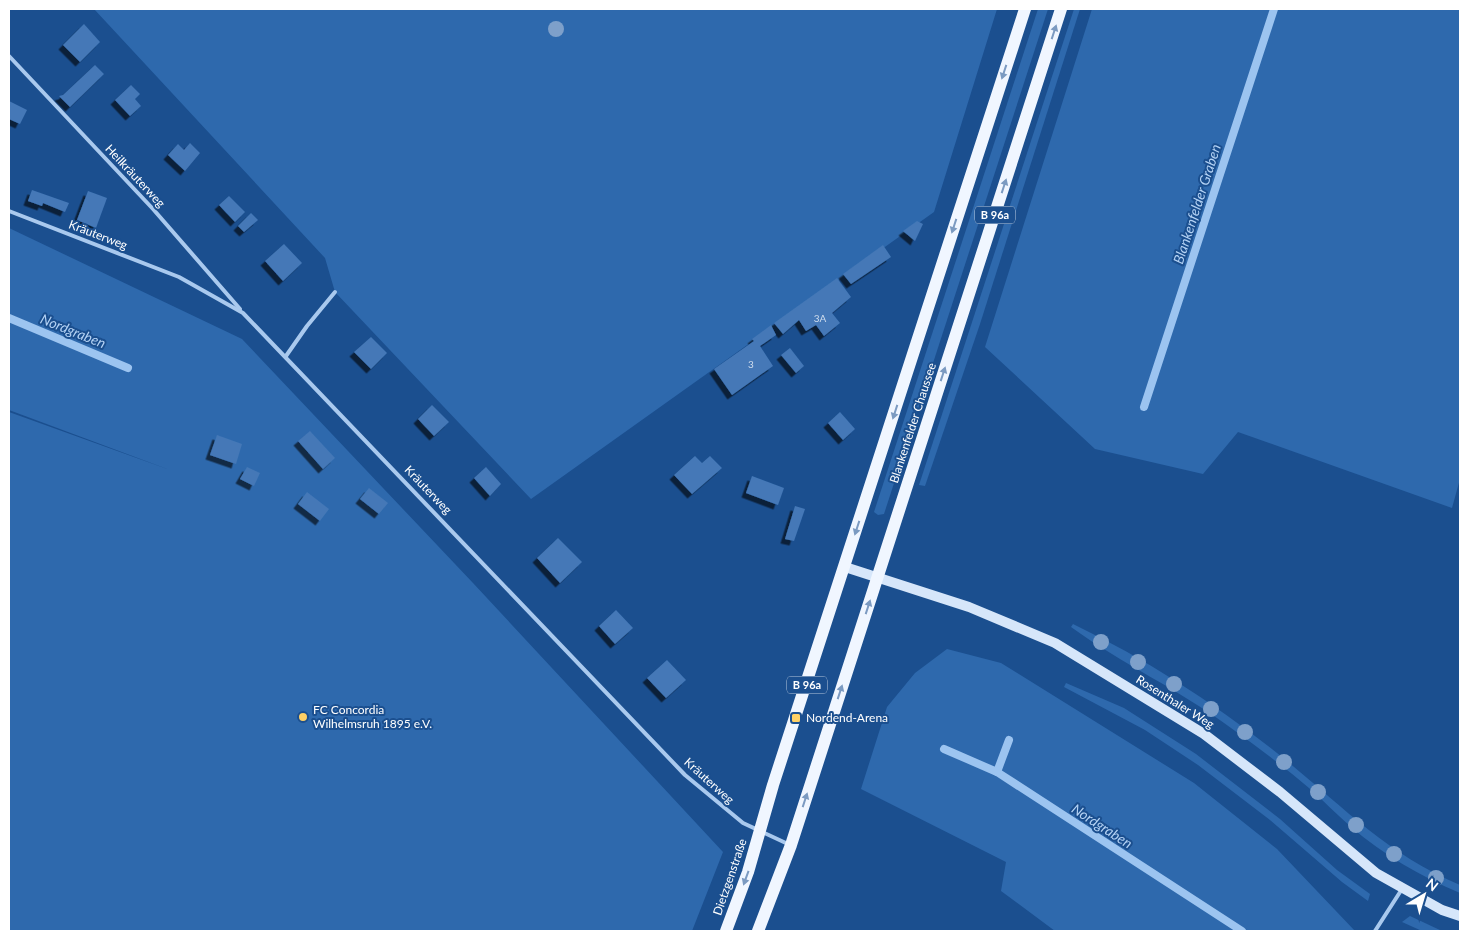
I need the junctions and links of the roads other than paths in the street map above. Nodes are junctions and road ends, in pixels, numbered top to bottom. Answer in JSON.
{"nodes":[{"id":1,"x":1025,"y":9,"type":"edge"},
{"id":2,"x":1061,"y":9,"type":"edge"},
{"id":3,"x":9,"y":56,"type":"edge"},
{"id":4,"x":9,"y":211,"type":"edge"},
{"id":5,"x":335,"y":292,"type":"dead end"},
{"id":6,"x":243,"y":313,"type":"junction"},
{"id":7,"x":286,"y":356,"type":"junction"},
{"id":8,"x":845,"y":567,"type":"junction"},
{"id":9,"x":878,"y":577,"type":"junction"},
{"id":10,"x":760,"y":831,"type":"junction"},
{"id":11,"x":791,"y":845,"type":"junction"},
{"id":12,"x":1402,"y":889,"type":"junction"},
{"id":13,"x":1460,"y":916,"type":"edge"},
{"id":14,"x":726,"y":931,"type":"edge"},
{"id":15,"x":758,"y":931,"type":"edge"},
{"id":16,"x":1375,"y":931,"type":"edge"}],
"edges":[{"from":1,"to":8,"type":"main road","name":"Blankenfelder Chaussee","number":"B 96a","one_way":true},
{"from":9,"to":2,"type":"main road","name":"Blankenfelder Chaussee","number":"B 96a","one_way":true},
{"from":3,"to":6,"type":"lane","name":"Heilkräuterweg"},
{"from":4,"to":6,"type":"lane","name":"Kräuterweg"},
{"from":5,"to":7,"type":"lane"},
{"from":6,"to":7,"type":"lane","name":"Kräuterweg"},
{"from":7,"to":10,"type":"lane","name":"Kräuterweg"},
{"from":8,"to":9,"type":"main road","name":"Rosenthaler Weg"},
{"from":8,"to":10,"type":"main road","name":"Blankenfelder Chaussee","number":"B 96a"},
{"from":11,"to":9,"type":"main road","name":"Blankenfelder Chaussee","number":"B 96a","one_way":true},
{"from":9,"to":12,"type":"main road","name":"Rosenthaler Weg"},
{"from":10,"to":11,"type":"lane","name":"Kräuterweg"},
{"from":10,"to":14,"type":"main road","name":"Dietzgenstraße","number":"B 96a","one_way":true},
{"from":11,"to":15,"type":"main road","number":"B 96a"},
{"from":12,"to":13,"type":"main road","name":"Rosenthaler Weg"},
{"from":12,"to":16,"type":"lane"}]}
